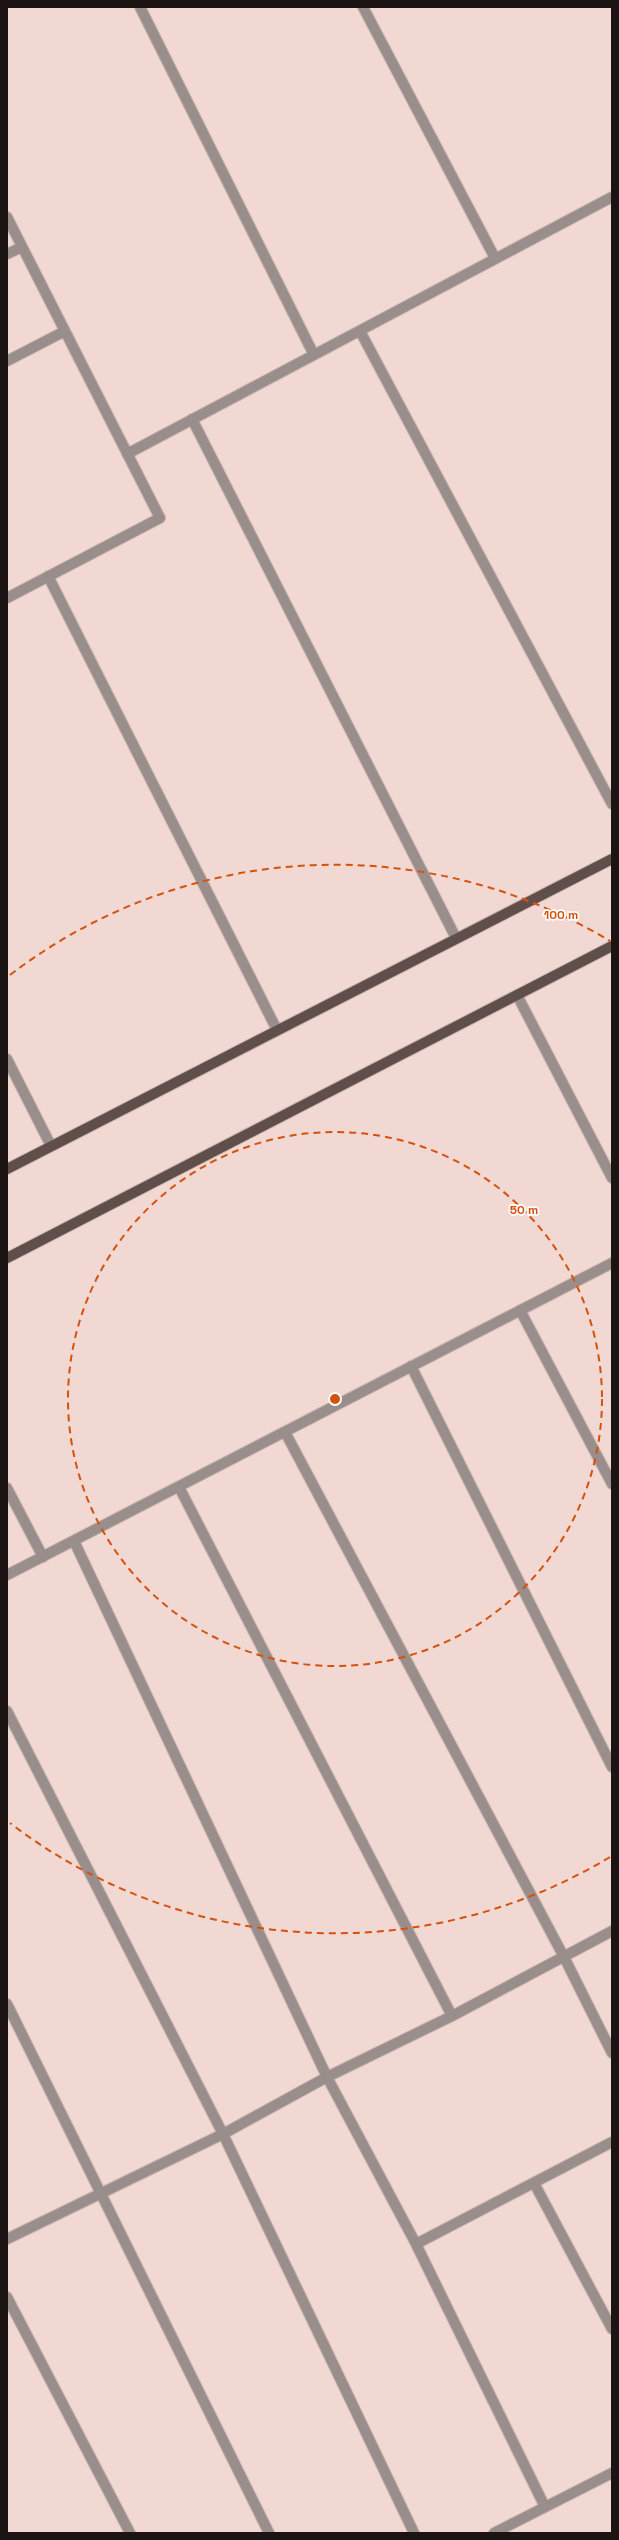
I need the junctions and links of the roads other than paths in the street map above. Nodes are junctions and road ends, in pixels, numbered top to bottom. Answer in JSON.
{"nodes":[{"id":1,"x":140,"y":7,"type":"edge"},
{"id":2,"x":363,"y":7,"type":"edge"},
{"id":3,"x":612,"y":197,"type":"edge"},
{"id":4,"x":7,"y":217,"type":"edge"},
{"id":5,"x":22,"y":247,"type":"junction"},
{"id":6,"x":7,"y":254,"type":"edge"},
{"id":7,"x":495,"y":258,"type":"junction"},
{"id":8,"x":360,"y":331,"type":"junction"},
{"id":9,"x":65,"y":332,"type":"junction"},
{"id":10,"x":314,"y":355,"type":"junction"},
{"id":11,"x":7,"y":361,"type":"edge"},
{"id":12,"x":192,"y":419,"type":"junction"},
{"id":13,"x":127,"y":454,"type":"junction"},
{"id":14,"x":48,"y":576,"type":"junction"},
{"id":15,"x":7,"y":598,"type":"edge"},
{"id":16,"x":612,"y":804,"type":"edge"},
{"id":17,"x":612,"y":859,"type":"edge"},
{"id":18,"x":456,"y":938,"type":"junction"},
{"id":19,"x":612,"y":946,"type":"edge"},
{"id":20,"x":517,"y":995,"type":"junction"},
{"id":21,"x":277,"y":1030,"type":"junction"},
{"id":22,"x":7,"y":1059,"type":"edge"},
{"id":23,"x":51,"y":1146,"type":"junction"},
{"id":24,"x":7,"y":1168,"type":"edge"},
{"id":25,"x":612,"y":1178,"type":"edge"},
{"id":26,"x":7,"y":1258,"type":"edge"},
{"id":27,"x":612,"y":1263,"type":"edge"},
{"id":28,"x":520,"y":1310,"type":"junction"},
{"id":29,"x":411,"y":1366,"type":"junction"},
{"id":30,"x":285,"y":1432,"type":"junction"},
{"id":31,"x":612,"y":1484,"type":"edge"},
{"id":32,"x":179,"y":1487,"type":"junction"},
{"id":33,"x":7,"y":1488,"type":"edge"},
{"id":34,"x":74,"y":1540,"type":"junction"},
{"id":35,"x":43,"y":1557,"type":"junction"},
{"id":36,"x":7,"y":1575,"type":"edge"},
{"id":37,"x":7,"y":1711,"type":"edge"},
{"id":38,"x":612,"y":1767,"type":"edge"},
{"id":39,"x":612,"y":1931,"type":"edge"},
{"id":40,"x":564,"y":1957,"type":"junction"},
{"id":41,"x":7,"y":2004,"type":"edge"},
{"id":42,"x":452,"y":2016,"type":"junction"},
{"id":43,"x":612,"y":2053,"type":"edge"},
{"id":44,"x":327,"y":2077,"type":"junction"},
{"id":45,"x":223,"y":2134,"type":"junction"},
{"id":46,"x":612,"y":2142,"type":"edge"},
{"id":47,"x":534,"y":2183,"type":"junction"},
{"id":48,"x":100,"y":2194,"type":"junction"},
{"id":49,"x":7,"y":2239,"type":"edge"},
{"id":50,"x":416,"y":2244,"type":"junction"},
{"id":51,"x":7,"y":2297,"type":"edge"},
{"id":52,"x":612,"y":2329,"type":"edge"},
{"id":53,"x":612,"y":2473,"type":"edge"},
{"id":54,"x":545,"y":2507,"type":"junction"},
{"id":55,"x":130,"y":2533,"type":"edge"},
{"id":56,"x":269,"y":2533,"type":"edge"},
{"id":57,"x":414,"y":2533,"type":"edge"},
{"id":58,"x":494,"y":2533,"type":"edge"}],
"edges":[{"from":1,"to":10,"type":"street"},
{"from":2,"to":7,"type":"street"},
{"from":3,"to":7,"type":"street"},
{"from":4,"to":5,"type":"street"},
{"from":5,"to":6,"type":"street"},
{"from":5,"to":9,"type":"street"},
{"from":7,"to":8,"type":"street"},
{"from":8,"to":10,"type":"street"},
{"from":8,"to":16,"type":"street"},
{"from":9,"to":11,"type":"street"},
{"from":9,"to":13,"type":"street"},
{"from":10,"to":12,"type":"street"},
{"from":12,"to":13,"type":"street"},
{"from":12,"to":18,"type":"street"},
{"from":13,"to":14,"type":"street"},
{"from":14,"to":15,"type":"street"},
{"from":14,"to":21,"type":"street"},
{"from":17,"to":18,"type":"main road"},
{"from":18,"to":21,"type":"main road"},
{"from":19,"to":20,"type":"main road"},
{"from":20,"to":25,"type":"street"},
{"from":20,"to":26,"type":"main road"},
{"from":21,"to":23,"type":"main road"},
{"from":22,"to":23,"type":"street"},
{"from":23,"to":24,"type":"main road"},
{"from":27,"to":28,"type":"street"},
{"from":28,"to":29,"type":"street"},
{"from":28,"to":31,"type":"street"},
{"from":29,"to":30,"type":"street"},
{"from":29,"to":38,"type":"street"},
{"from":30,"to":32,"type":"street"},
{"from":30,"to":40,"type":"street"},
{"from":32,"to":34,"type":"street"},
{"from":32,"to":42,"type":"street"},
{"from":33,"to":35,"type":"street"},
{"from":34,"to":35,"type":"street"},
{"from":34,"to":44,"type":"street"},
{"from":35,"to":36,"type":"street"},
{"from":37,"to":45,"type":"street"},
{"from":39,"to":40,"type":"street"},
{"from":40,"to":42,"type":"street"},
{"from":40,"to":43,"type":"street"},
{"from":41,"to":48,"type":"street"},
{"from":42,"to":44,"type":"street"},
{"from":44,"to":45,"type":"street"},
{"from":44,"to":50,"type":"street"},
{"from":45,"to":48,"type":"street"},
{"from":45,"to":57,"type":"street"},
{"from":46,"to":47,"type":"street"},
{"from":47,"to":50,"type":"street"},
{"from":47,"to":52,"type":"street"},
{"from":48,"to":49,"type":"street"},
{"from":48,"to":56,"type":"street"},
{"from":50,"to":54,"type":"street"},
{"from":51,"to":55,"type":"street"},
{"from":53,"to":54,"type":"street"},
{"from":54,"to":58,"type":"street"}]}
